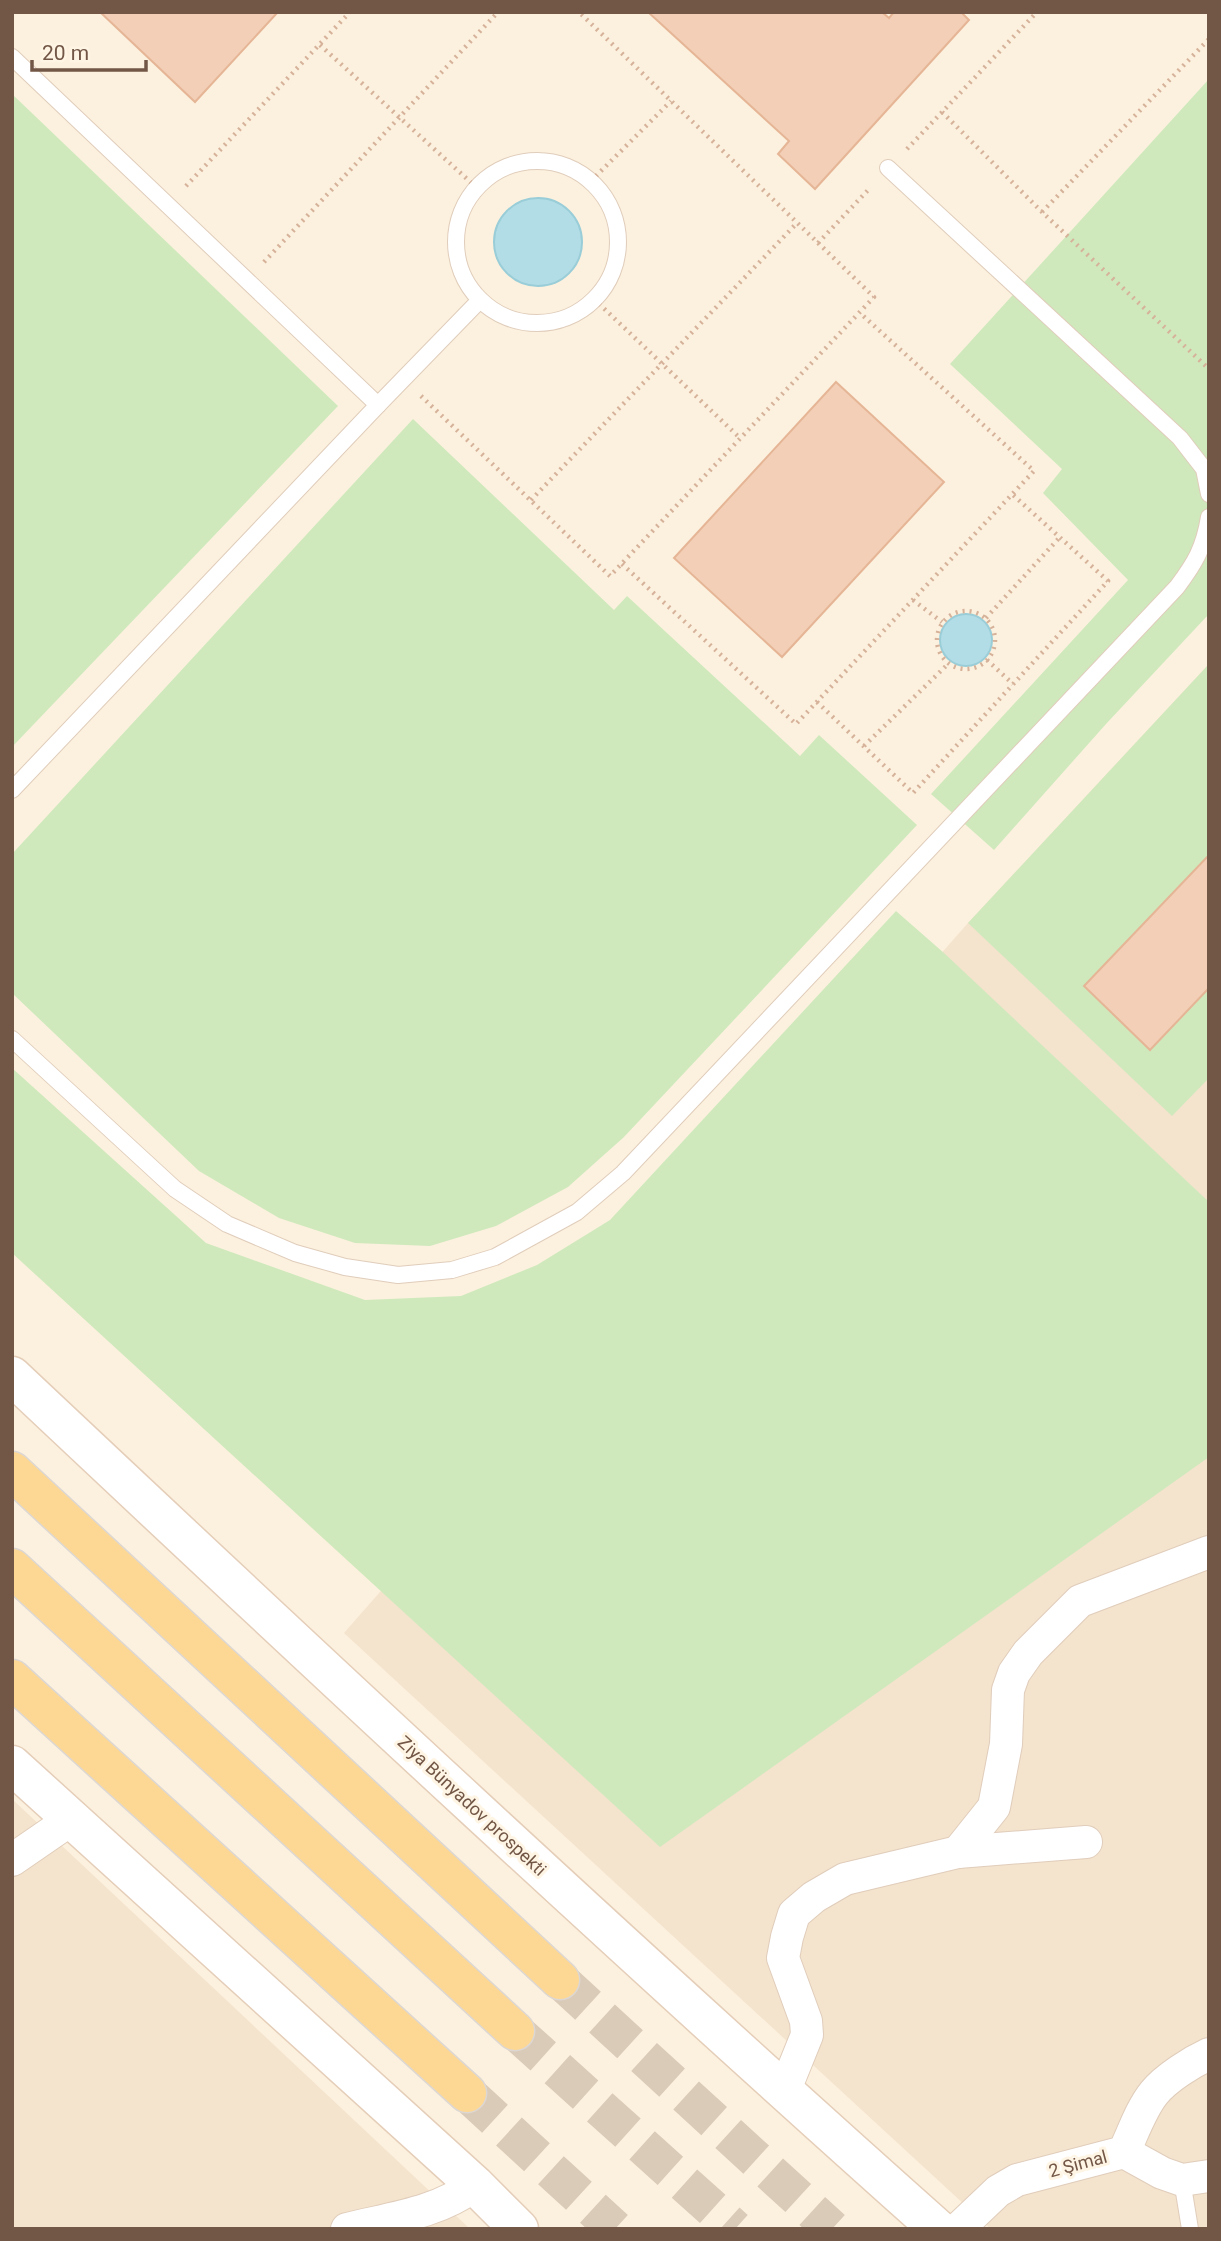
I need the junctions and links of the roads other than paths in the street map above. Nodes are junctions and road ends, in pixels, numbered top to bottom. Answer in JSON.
{"nodes":[{"id":1,"x":12,"y":57,"type":"edge"},
{"id":2,"x":888,"y":169,"type":"road end"},
{"id":3,"x":480,"y":300,"type":"junction"},
{"id":4,"x":377,"y":405,"type":"junction"},
{"id":5,"x":1209,"y":494,"type":"edge"},
{"id":6,"x":1209,"y":517,"type":"edge"},
{"id":7,"x":12,"y":790,"type":"edge"},
{"id":8,"x":12,"y":1039,"type":"edge"},
{"id":9,"x":12,"y":1376,"type":"edge"},
{"id":10,"x":12,"y":1471,"type":"edge"},
{"id":11,"x":1209,"y":1552,"type":"edge"},
{"id":12,"x":12,"y":1568,"type":"edge"},
{"id":13,"x":12,"y":1679,"type":"edge"},
{"id":14,"x":12,"y":1765,"type":"edge"},
{"id":15,"x":73,"y":1818,"type":"junction"},
{"id":16,"x":1086,"y":1842,"type":"dead end"},
{"id":17,"x":958,"y":1852,"type":"junction"},
{"id":18,"x":12,"y":1860,"type":"edge"},
{"id":19,"x":560,"y":1980,"type":"tunnel mouth"},
{"id":20,"x":515,"y":2031,"type":"tunnel mouth"},
{"id":21,"x":1209,"y":2054,"type":"edge"},
{"id":22,"x":784,"y":2092,"type":"junction"},
{"id":23,"x":467,"y":2093,"type":"tunnel mouth"},
{"id":24,"x":1124,"y":2152,"type":"junction"},
{"id":25,"x":1195,"y":2178,"type":"edge"},
{"id":26,"x":475,"y":2185,"type":"junction"},
{"id":27,"x":347,"y":2229,"type":"edge"},
{"id":28,"x":519,"y":2229,"type":"edge"},
{"id":29,"x":938,"y":2229,"type":"edge"},
{"id":30,"x":958,"y":2229,"type":"edge"},
{"id":31,"x":1190,"y":2229,"type":"edge"}],
"edges":[{"from":1,"to":4,"type":"lane"},
{"from":2,"to":5,"type":"lane"},
{"from":3,"to":3,"type":"lane"},
{"from":3,"to":4,"type":"lane"},
{"from":4,"to":7,"type":"lane"},
{"from":6,"to":8,"type":"lane"},
{"from":9,"to":22,"type":"main road","name":"Ziya Bünyadov prospekti"},
{"from":10,"to":19,"type":"main road"},
{"from":11,"to":17,"type":"street"},
{"from":12,"to":20,"type":"main road"},
{"from":13,"to":23,"type":"main road"},
{"from":14,"to":15,"type":"main road"},
{"from":15,"to":18,"type":"street"},
{"from":15,"to":26,"type":"main road"},
{"from":16,"to":17,"type":"street"},
{"from":17,"to":22,"type":"street"},
{"from":21,"to":24,"type":"street","name":"2 Şimal"},
{"from":22,"to":29,"type":"main road","name":"Ziya Bünyadov prospekti"},
{"from":24,"to":25,"type":"street"},
{"from":24,"to":30,"type":"street","name":"2 Şimal"},
{"from":25,"to":31,"type":"lane"},
{"from":26,"to":27,"type":"street"},
{"from":26,"to":28,"type":"main road"}]}
